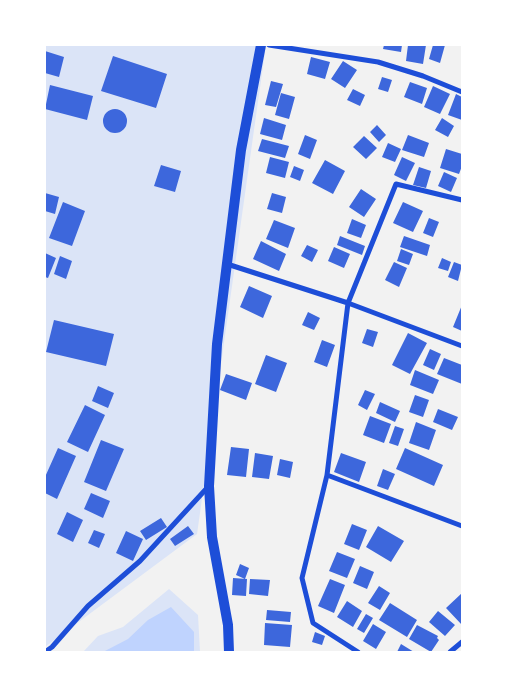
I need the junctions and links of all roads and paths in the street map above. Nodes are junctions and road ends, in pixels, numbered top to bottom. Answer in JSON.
{"nodes":[{"id":1,"x":261,"y":45,"type":"edge"},
{"id":2,"x":269,"y":45,"type":"edge"},
{"id":3,"x":462,"y":92,"type":"edge"},
{"id":4,"x":462,"y":200,"type":"edge"},
{"id":5,"x":227,"y":264,"type":"junction"},
{"id":6,"x":348,"y":303,"type":"junction"},
{"id":7,"x":462,"y":346,"type":"edge"},
{"id":8,"x":327,"y":475,"type":"junction"},
{"id":9,"x":210,"y":486,"type":"junction"},
{"id":10,"x":462,"y":526,"type":"edge"},
{"id":11,"x":462,"y":642,"type":"edge"},
{"id":12,"x":45,"y":652,"type":"edge"},
{"id":13,"x":229,"y":652,"type":"edge"},
{"id":14,"x":358,"y":652,"type":"edge"},
{"id":15,"x":450,"y":652,"type":"edge"}],
"edges":[{"from":1,"to":5,"type":"main road"},
{"from":2,"to":3,"type":"street"},
{"from":4,"to":6,"type":"street"},
{"from":5,"to":6,"type":"street"},
{"from":5,"to":9,"type":"main road"},
{"from":6,"to":7,"type":"street"},
{"from":6,"to":8,"type":"street"},
{"from":8,"to":10,"type":"street"},
{"from":8,"to":14,"type":"street"},
{"from":9,"to":12,"type":"street"},
{"from":9,"to":13,"type":"main road"},
{"from":11,"to":15,"type":"street"}]}
